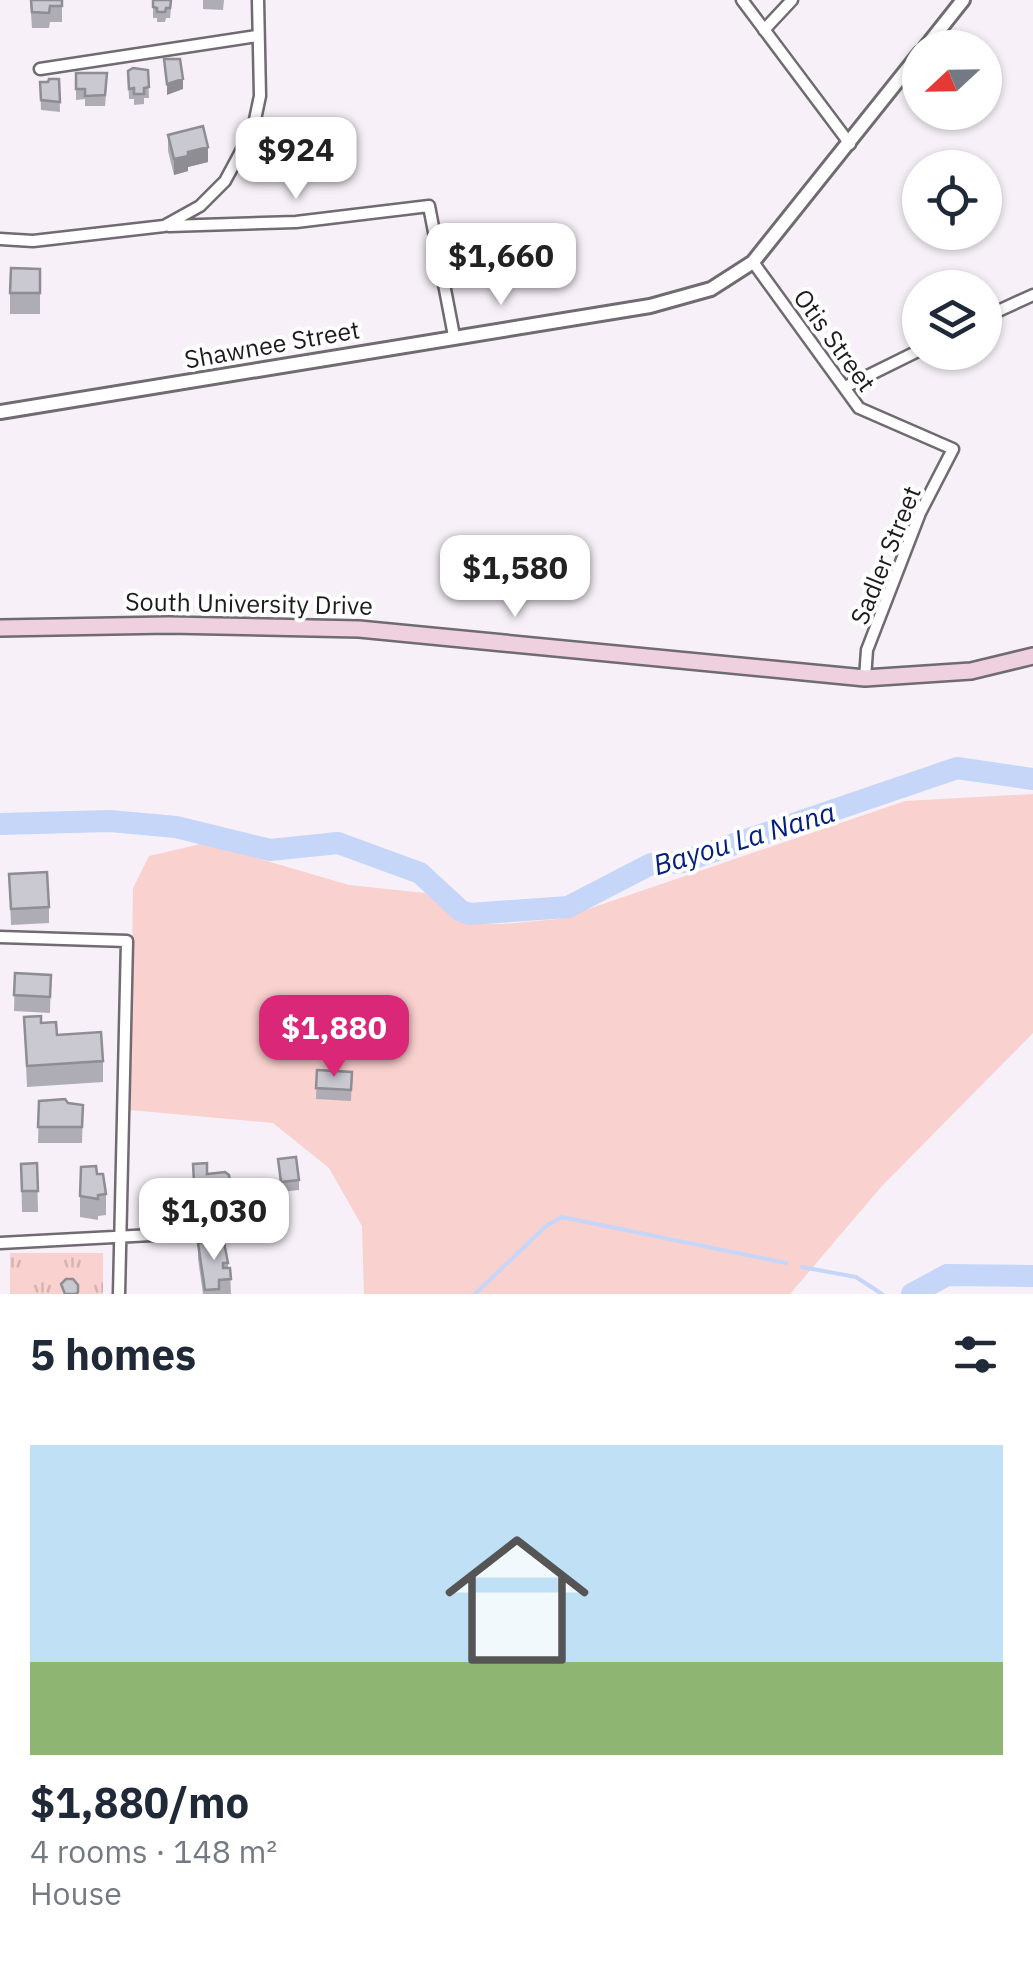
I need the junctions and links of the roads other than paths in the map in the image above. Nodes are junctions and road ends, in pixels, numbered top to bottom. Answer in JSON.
{"nodes":[{"id":1,"x":258,"y":0,"type":"edge"},
{"id":2,"x":742,"y":0,"type":"edge"},
{"id":3,"x":792,"y":0,"type":"edge"},
{"id":4,"x":962,"y":0,"type":"edge"},
{"id":5,"x":764,"y":30,"type":"junction"},
{"id":6,"x":939,"y":30,"type":"edge"},
{"id":7,"x":257,"y":36,"type":"junction"},
{"id":8,"x":40,"y":69,"type":"dead end"},
{"id":9,"x":902,"y":77,"type":"edge"},
{"id":10,"x":850,"y":144,"type":"junction"},
{"id":11,"x":164,"y":226,"type":"junction"},
{"id":12,"x":0,"y":239,"type":"edge"},
{"id":13,"x":753,"y":262,"type":"junction"},
{"id":14,"x":1033,"y":295,"type":"edge"},
{"id":15,"x":1002,"y":309,"type":"edge"},
{"id":16,"x":454,"y":336,"type":"junction"},
{"id":17,"x":902,"y":359,"type":"edge"},
{"id":18,"x":844,"y":387,"type":"junction"},
{"id":19,"x":0,"y":412,"type":"edge"},
{"id":20,"x":953,"y":450,"type":"joint"},
{"id":21,"x":0,"y":628,"type":"edge"},
{"id":22,"x":1033,"y":656,"type":"edge"},
{"id":23,"x":865,"y":678,"type":"junction"},
{"id":24,"x":0,"y":937,"type":"edge"},
{"id":25,"x":171,"y":1234,"type":"dead end"},
{"id":26,"x":120,"y":1237,"type":"junction"},
{"id":27,"x":0,"y":1243,"type":"edge"},
{"id":28,"x":119,"y":1294,"type":"edge"}],
"edges":[{"from":1,"to":7,"type":"street"},
{"from":2,"to":5,"type":"street"},
{"from":3,"to":5,"type":"street"},
{"from":4,"to":6,"type":"street"},
{"from":5,"to":10,"type":"street"},
{"from":7,"to":8,"type":"street"},
{"from":7,"to":11,"type":"street"},
{"from":9,"to":10,"type":"street","name":"Shawnee Street"},
{"from":10,"to":13,"type":"street","name":"Shawnee Street"},
{"from":11,"to":12,"type":"street"},
{"from":11,"to":16,"type":"street"},
{"from":13,"to":16,"type":"street","name":"Shawnee Street"},
{"from":13,"to":18,"type":"street","name":"Otis Street"},
{"from":14,"to":15,"type":"street"},
{"from":16,"to":19,"type":"street","name":"Shawnee Street"},
{"from":17,"to":18,"type":"street"},
{"from":18,"to":20,"type":"street","name":"Otis Street"},
{"from":20,"to":23,"type":"street","name":"Sadler Street"},
{"from":21,"to":23,"type":"main road","name":"South University Drive"},
{"from":22,"to":23,"type":"main road","name":"South University Drive"},
{"from":24,"to":26,"type":"street"},
{"from":25,"to":26,"type":"street"},
{"from":26,"to":27,"type":"street"},
{"from":26,"to":28,"type":"street"}]}
